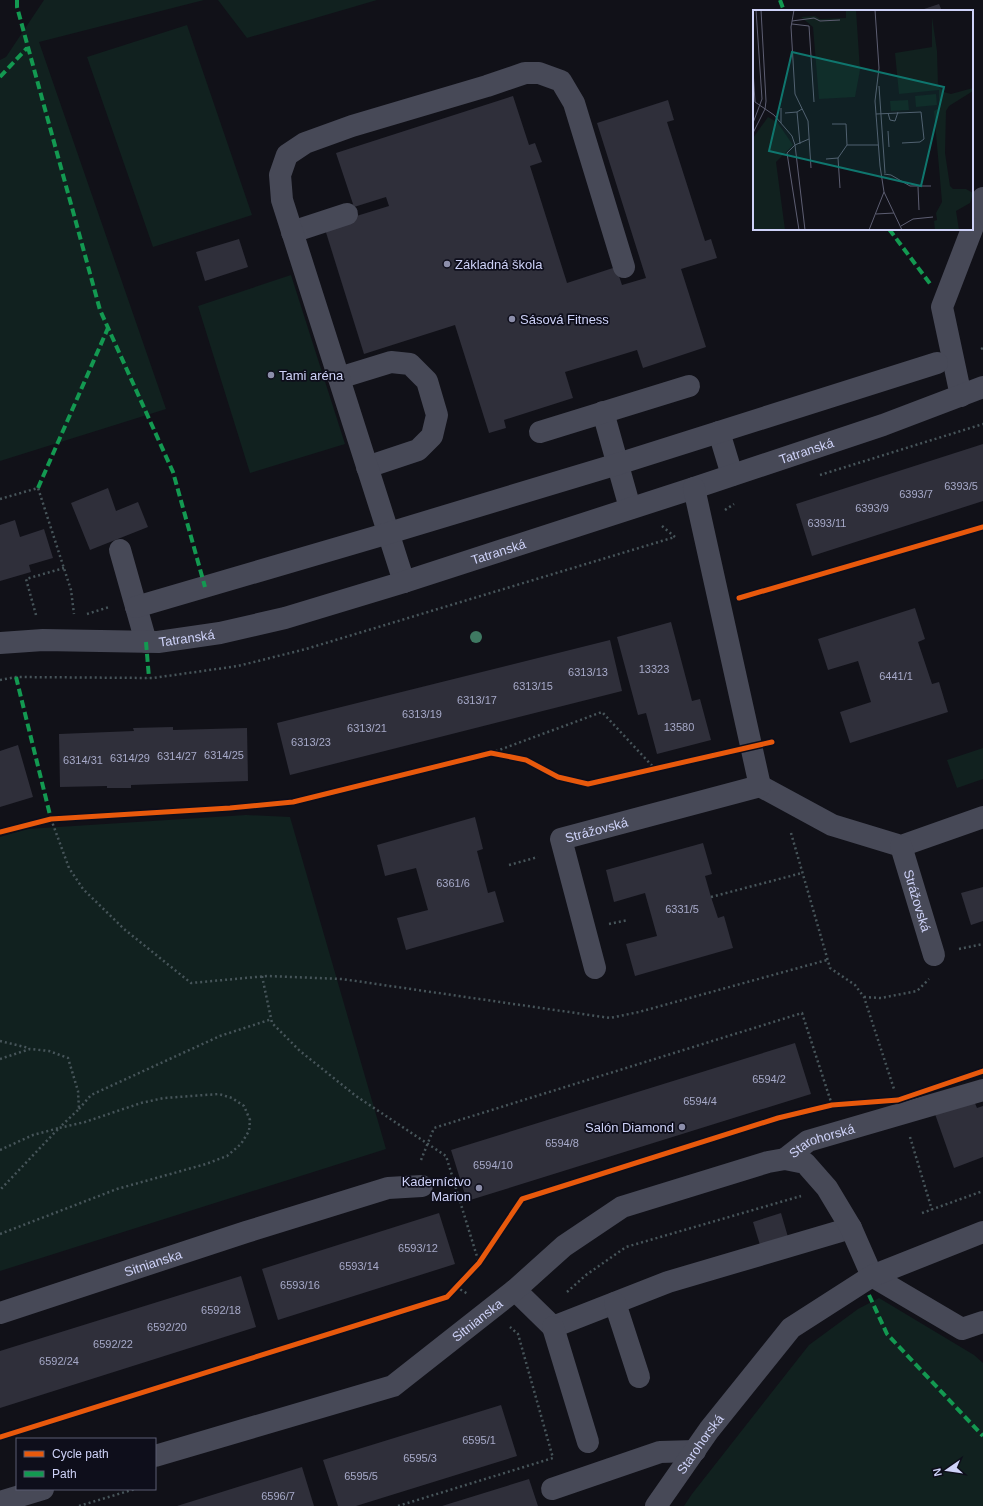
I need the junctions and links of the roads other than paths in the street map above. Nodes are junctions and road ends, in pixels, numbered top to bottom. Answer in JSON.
{"nodes":[{"id":1,"x":983,"y":198,"type":"edge"},
{"id":2,"x":347,"y":214,"type":"dead end"},
{"id":3,"x":973,"y":225,"type":"edge"},
{"id":4,"x":971,"y":230,"type":"edge"},
{"id":5,"x":292,"y":232,"type":"junction"},
{"id":6,"x":624,"y":267,"type":"dead end"},
{"id":7,"x":937,"y":363,"type":"dead end"},
{"id":8,"x":339,"y":378,"type":"junction"},
{"id":9,"x":689,"y":386,"type":"dead end"},
{"id":10,"x":983,"y":388,"type":"edge"},
{"id":11,"x":961,"y":396,"type":"junction"},
{"id":12,"x":603,"y":412,"type":"junction"},
{"id":13,"x":540,"y":432,"type":"dead end"},
{"id":14,"x":719,"y":432,"type":"junction"},
{"id":15,"x":617,"y":463,"type":"junction"},
{"id":16,"x":367,"y":467,"type":"junction"},
{"id":17,"x":732,"y":475,"type":"junction"},
{"id":18,"x":694,"y":488,"type":"junction"},
{"id":19,"x":630,"y":508,"type":"junction"},
{"id":20,"x":389,"y":534,"type":"junction"},
{"id":21,"x":120,"y":550,"type":"dead end"},
{"id":22,"x":404,"y":582,"type":"junction"},
{"id":23,"x":135,"y":604,"type":"junction"},
{"id":24,"x":146,"y":642,"type":"junction"},
{"id":25,"x":0,"y":643,"type":"edge"},
{"id":26,"x":760,"y":786,"type":"junction"},
{"id":27,"x":983,"y":818,"type":"edge"},
{"id":28,"x":901,"y":846,"type":"junction"},
{"id":29,"x":934,"y":955,"type":"road end"},
{"id":30,"x":595,"y":968,"type":"dead end"},
{"id":31,"x":983,"y":1090,"type":"edge"},
{"id":32,"x":785,"y":1159,"type":"junction"},
{"id":33,"x":416,"y":1187,"type":"road end"},
{"id":34,"x":851,"y":1228,"type":"junction"},
{"id":35,"x":983,"y":1232,"type":"edge"},
{"id":36,"x":872,"y":1276,"type":"junction"},
{"id":37,"x":515,"y":1290,"type":"junction"},
{"id":38,"x":615,"y":1303,"type":"junction"},
{"id":39,"x":0,"y":1313,"type":"edge"},
{"id":40,"x":983,"y":1322,"type":"edge"},
{"id":41,"x":553,"y":1327,"type":"junction"},
{"id":42,"x":639,"y":1377,"type":"dead end"},
{"id":43,"x":588,"y":1442,"type":"dead end"},
{"id":44,"x":695,"y":1451,"type":"junction"},
{"id":45,"x":156,"y":1456,"type":"edge"},
{"id":46,"x":41,"y":1490,"type":"edge"},
{"id":47,"x":552,"y":1490,"type":"dead end"},
{"id":48,"x":0,"y":1502,"type":"edge"},
{"id":49,"x":656,"y":1506,"type":"edge"}],
"edges":[{"from":1,"to":3,"type":"street"},
{"from":2,"to":5,"type":"street"},
{"from":4,"to":11,"type":"street"},
{"from":5,"to":6,"type":"street"},
{"from":5,"to":8,"type":"street"},
{"from":7,"to":14,"type":"street"},
{"from":8,"to":16,"type":"street"},
{"from":8,"to":16,"type":"street"},
{"from":9,"to":12,"type":"street"},
{"from":10,"to":11,"type":"street","name":"Tatranská"},
{"from":11,"to":17,"type":"street","name":"Tatranská"},
{"from":12,"to":13,"type":"street"},
{"from":12,"to":15,"type":"street"},
{"from":14,"to":15,"type":"street"},
{"from":14,"to":17,"type":"street"},
{"from":15,"to":19,"type":"street"},
{"from":15,"to":20,"type":"street"},
{"from":16,"to":20,"type":"street"},
{"from":17,"to":18,"type":"street","name":"Tatranská"},
{"from":18,"to":19,"type":"street","name":"Tatranská"},
{"from":18,"to":26,"type":"street"},
{"from":19,"to":22,"type":"street","name":"Tatranská"},
{"from":20,"to":22,"type":"street"},
{"from":20,"to":23,"type":"street"},
{"from":21,"to":23,"type":"street"},
{"from":22,"to":24,"type":"street","name":"Tatranská"},
{"from":23,"to":24,"type":"street"},
{"from":24,"to":25,"type":"street","name":"Tatranská"},
{"from":26,"to":28,"type":"street"},
{"from":26,"to":30,"type":"street","name":"Strážovská"},
{"from":27,"to":28,"type":"street"},
{"from":28,"to":29,"type":"street","name":"Strážovská"},
{"from":31,"to":32,"type":"street","name":"Starohorská"},
{"from":32,"to":34,"type":"street","name":"Starohorská"},
{"from":32,"to":37,"type":"street","name":"Sitnianska"},
{"from":33,"to":39,"type":"street","name":"Sitnianska"},
{"from":34,"to":36,"type":"street","name":"Starohorská"},
{"from":34,"to":38,"type":"street"},
{"from":35,"to":36,"type":"street","name":"Starohorská"},
{"from":36,"to":40,"type":"street"},
{"from":36,"to":44,"type":"street","name":"Starohorská"},
{"from":37,"to":41,"type":"street"},
{"from":37,"to":45,"type":"street","name":"Sitnianska"},
{"from":38,"to":41,"type":"street"},
{"from":38,"to":42,"type":"street"},
{"from":41,"to":43,"type":"street"},
{"from":44,"to":47,"type":"street"},
{"from":44,"to":49,"type":"street","name":"Starohorská"},
{"from":46,"to":48,"type":"street"}]}
